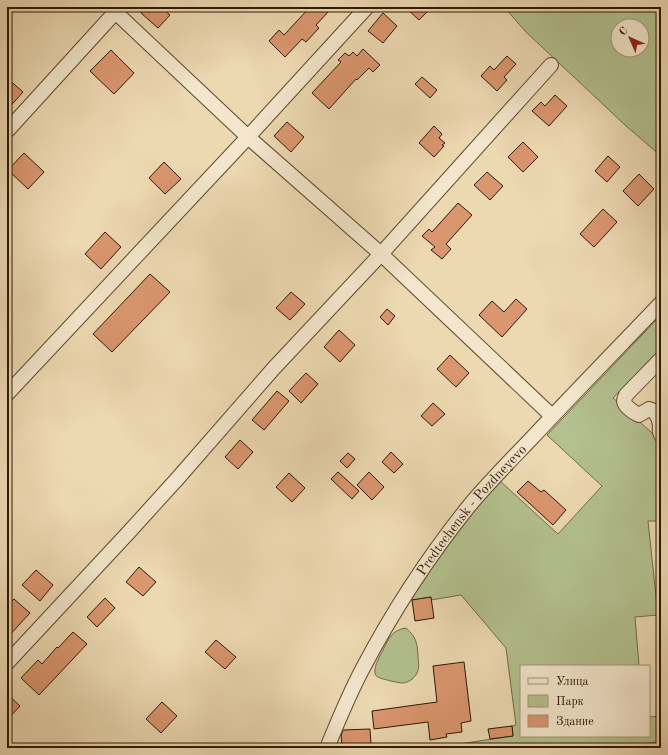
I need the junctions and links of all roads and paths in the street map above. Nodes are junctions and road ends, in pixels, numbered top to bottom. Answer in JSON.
{"nodes":[{"id":1,"x":367,"y":7,"type":"edge"},
{"id":2,"x":115,"y":9,"type":"edge"},
{"id":3,"x":551,"y":65,"type":"dead end"},
{"id":4,"x":7,"y":131,"type":"edge"},
{"id":5,"x":248,"y":137,"type":"junction"},
{"id":6,"x":380,"y":254,"type":"junction"},
{"id":7,"x":661,"y":304,"type":"edge"},
{"id":8,"x":661,"y":359,"type":"edge"},
{"id":9,"x":7,"y":394,"type":"edge"},
{"id":10,"x":552,"y":416,"type":"junction"},
{"id":11,"x":661,"y":435,"type":"edge"},
{"id":12,"x":7,"y":663,"type":"edge"},
{"id":13,"x":327,"y":748,"type":"edge"}],
"edges":[{"from":1,"to":5,"type":"street"},
{"from":2,"to":4,"type":"street"},
{"from":2,"to":5,"type":"street"},
{"from":3,"to":6,"type":"street"},
{"from":5,"to":6,"type":"street"},
{"from":5,"to":9,"type":"street"},
{"from":6,"to":10,"type":"street"},
{"from":6,"to":12,"type":"street"},
{"from":7,"to":10,"type":"street","name":"Predtechensk - Pozdneyevo"},
{"from":8,"to":11,"type":"street"},
{"from":10,"to":13,"type":"street","name":"Predtechensk - Pozdneyevo"}]}
